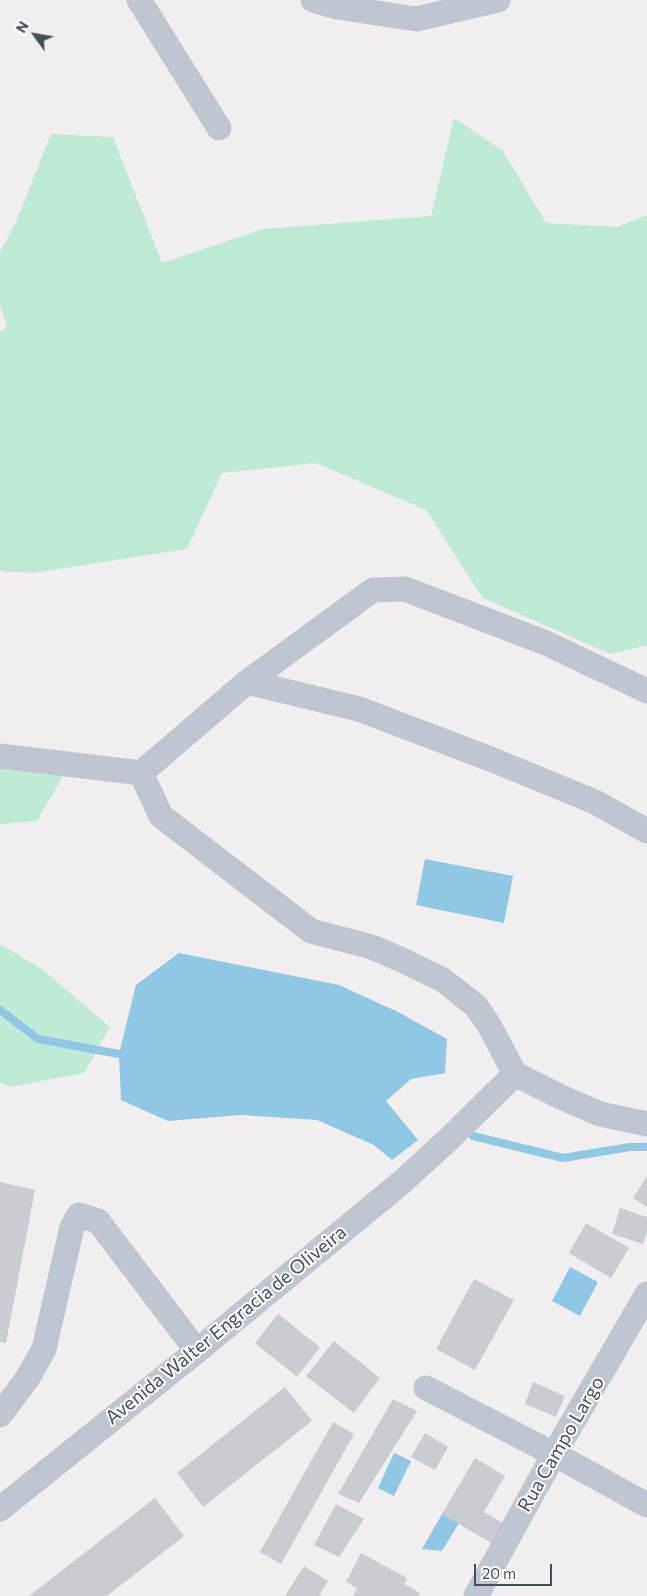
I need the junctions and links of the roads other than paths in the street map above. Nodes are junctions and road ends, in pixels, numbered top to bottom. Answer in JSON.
{"nodes":[{"id":1,"x":139,"y":0,"type":"edge"},
{"id":2,"x":313,"y":0,"type":"edge"},
{"id":3,"x":498,"y":0,"type":"edge"},
{"id":4,"x":219,"y":128,"type":"dead end"},
{"id":5,"x":248,"y":682,"type":"junction"},
{"id":6,"x":647,"y":691,"type":"edge"},
{"id":7,"x":0,"y":756,"type":"edge"},
{"id":8,"x":141,"y":773,"type":"junction"},
{"id":9,"x":647,"y":831,"type":"edge"},
{"id":10,"x":515,"y":1074,"type":"junction"},
{"id":11,"x":647,"y":1124,"type":"edge"},
{"id":12,"x":647,"y":1294,"type":"edge"},
{"id":13,"x":197,"y":1351,"type":"junction"},
{"id":14,"x":426,"y":1388,"type":"dead end"},
{"id":15,"x":0,"y":1414,"type":"edge"},
{"id":16,"x":554,"y":1454,"type":"junction"},
{"id":17,"x":647,"y":1505,"type":"edge"},
{"id":18,"x":0,"y":1509,"type":"edge"},
{"id":19,"x":476,"y":1596,"type":"edge"}],
"edges":[{"from":1,"to":4,"type":"street"},
{"from":2,"to":3,"type":"street"},
{"from":5,"to":6,"type":"street"},
{"from":5,"to":8,"type":"street"},
{"from":5,"to":9,"type":"street"},
{"from":7,"to":8,"type":"street"},
{"from":8,"to":10,"type":"street"},
{"from":10,"to":11,"type":"street"},
{"from":10,"to":13,"type":"street","name":"Avenida Walter Engracia de Oliveira"},
{"from":12,"to":16,"type":"street","name":"Rua Campo Largo"},
{"from":13,"to":15,"type":"street"},
{"from":13,"to":18,"type":"street","name":"Avenida Walter Engracia de Oliveira"},
{"from":14,"to":16,"type":"street"},
{"from":16,"to":17,"type":"street"},
{"from":16,"to":19,"type":"street","name":"Rua Campo Largo"}]}
